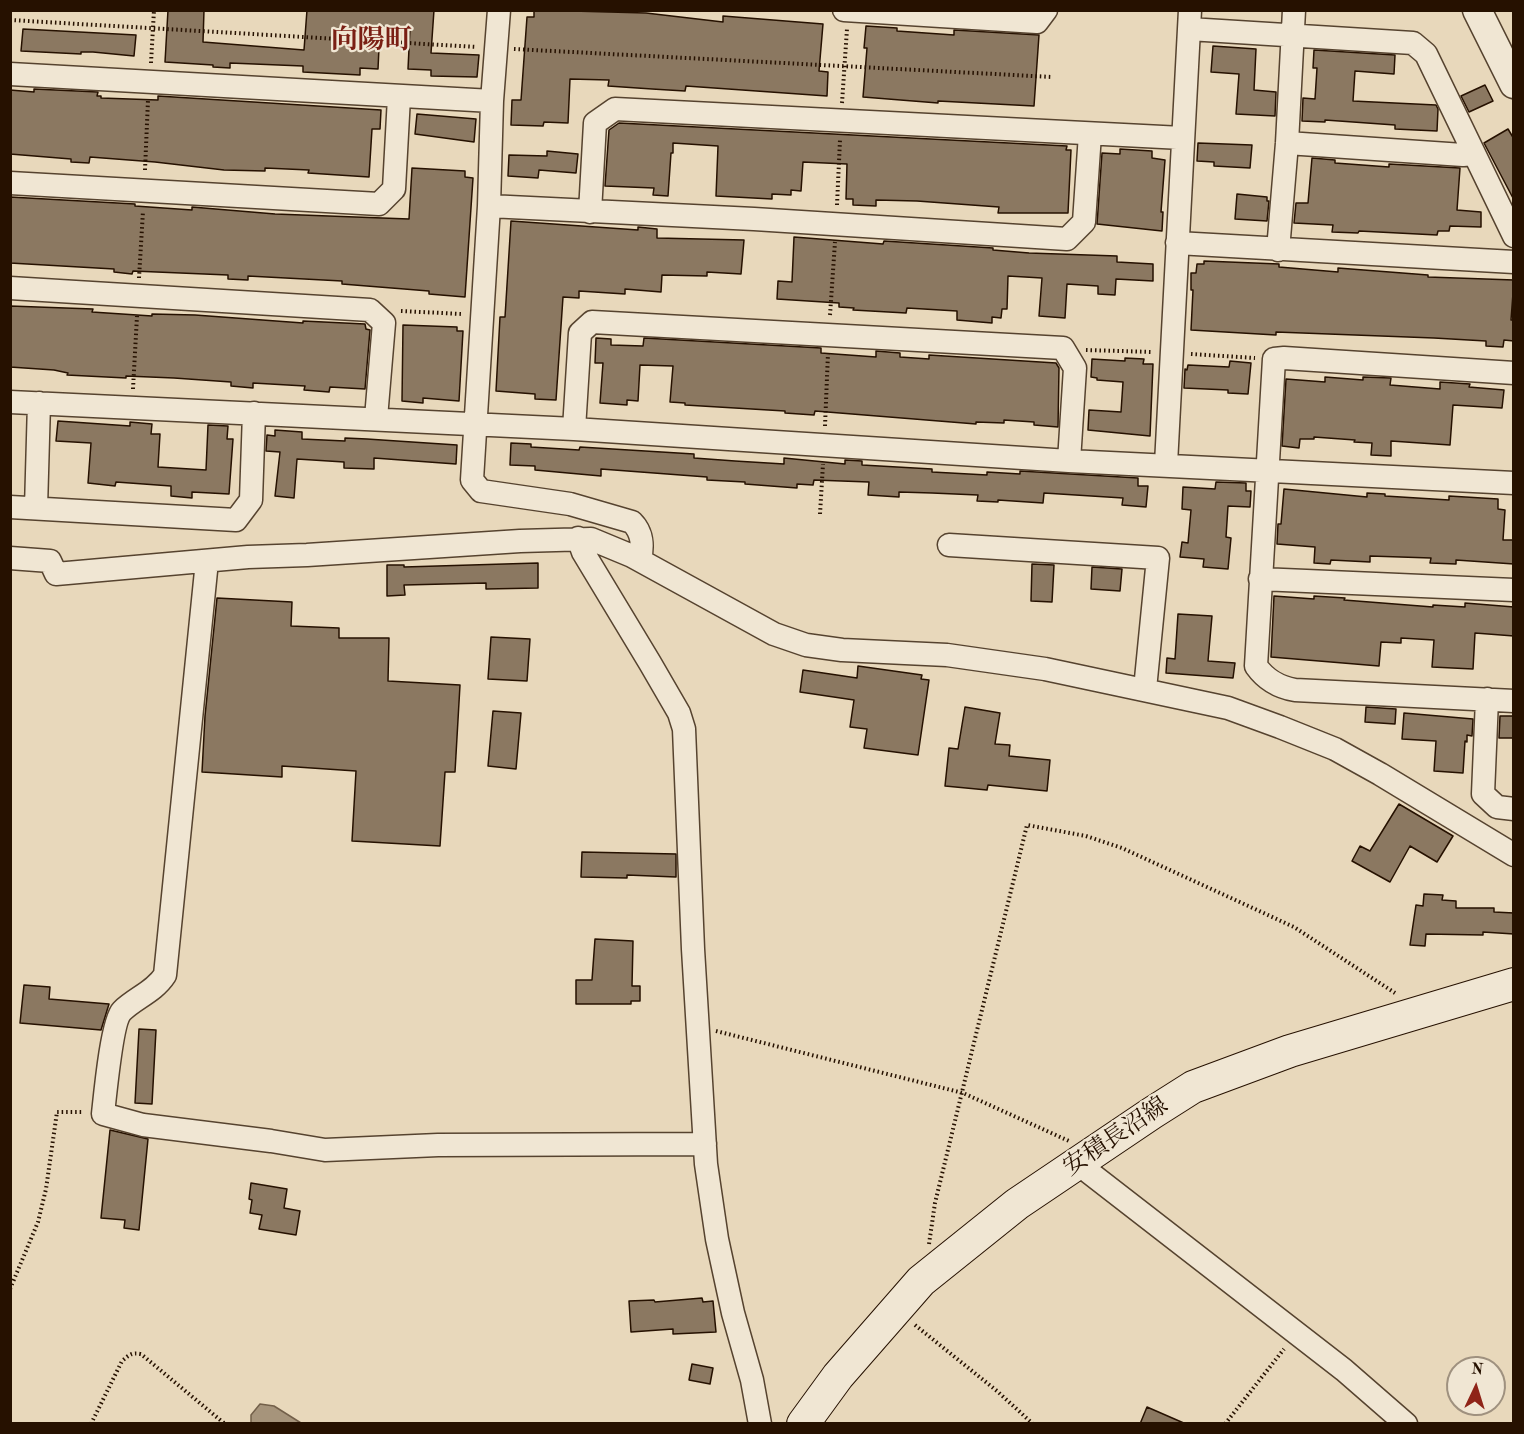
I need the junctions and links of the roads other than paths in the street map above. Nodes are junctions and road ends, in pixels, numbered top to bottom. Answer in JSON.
{"nodes":[{"id":1,"x":499,"y":10,"type":"edge"},
{"id":2,"x":1046,"y":10,"type":"edge"},
{"id":3,"x":1294,"y":10,"type":"edge"},
{"id":4,"x":1477,"y":10,"type":"edge"},
{"id":5,"x":855,"y":11,"type":"edge"},
{"id":6,"x":1189,"y":20,"type":"edge"},
{"id":7,"x":1292,"y":36,"type":"junction"},
{"id":8,"x":10,"y":74,"type":"edge"},
{"id":9,"x":1514,"y":84,"type":"edge"},
{"id":10,"x":399,"y":97,"type":"junction"},
{"id":11,"x":492,"y":101,"type":"junction"},
{"id":12,"x":1090,"y":134,"type":"junction"},
{"id":13,"x":1182,"y":138,"type":"junction"},
{"id":14,"x":1287,"y":143,"type":"junction"},
{"id":15,"x":1474,"y":154,"type":"junction"},
{"id":16,"x":10,"y":183,"type":"edge"},
{"id":17,"x":489,"y":206,"type":"junction"},
{"id":18,"x":590,"y":212,"type":"junction"},
{"id":19,"x":1514,"y":236,"type":"edge"},
{"id":20,"x":1177,"y":243,"type":"junction"},
{"id":21,"x":1278,"y":250,"type":"junction"},
{"id":22,"x":1514,"y":262,"type":"edge"},
{"id":23,"x":10,"y":288,"type":"edge"},
{"id":24,"x":1514,"y":374,"type":"edge"},
{"id":25,"x":10,"y":402,"type":"edge"},
{"id":26,"x":39,"y":403,"type":"junction"},
{"id":27,"x":254,"y":413,"type":"junction"},
{"id":28,"x":376,"y":418,"type":"junction"},
{"id":29,"x":474,"y":424,"type":"junction"},
{"id":30,"x":574,"y":429,"type":"junction"},
{"id":31,"x":1070,"y":461,"type":"junction"},
{"id":32,"x":1166,"y":464,"type":"junction"},
{"id":33,"x":1267,"y":471,"type":"junction"},
{"id":34,"x":1514,"y":483,"type":"edge"},
{"id":35,"x":10,"y":507,"type":"edge"},
{"id":36,"x":36,"y":508,"type":"junction"},
{"id":37,"x":578,"y":538,"type":"junction"},
{"id":38,"x":948,"y":545,"type":"dead end"},
{"id":39,"x":10,"y":558,"type":"edge"},
{"id":40,"x":640,"y":560,"type":"junction"},
{"id":41,"x":207,"y":561,"type":"junction"},
{"id":42,"x":1260,"y":579,"type":"junction"},
{"id":43,"x":1514,"y":590,"type":"edge"},
{"id":44,"x":1145,"y":689,"type":"junction"},
{"id":45,"x":1487,"y":699,"type":"junction"},
{"id":46,"x":1514,"y":701,"type":"edge"},
{"id":47,"x":1514,"y":809,"type":"edge"},
{"id":48,"x":1514,"y":855,"type":"edge"},
{"id":49,"x":1514,"y":984,"type":"edge"},
{"id":50,"x":705,"y":1144,"type":"junction"},
{"id":51,"x":1085,"y":1158,"type":"junction"},
{"id":52,"x":760,"y":1424,"type":"edge"},
{"id":53,"x":803,"y":1424,"type":"edge"},
{"id":54,"x":1406,"y":1424,"type":"edge"}],
"edges":[{"from":1,"to":11,"type":"street"},
{"from":2,"to":5,"type":"street"},
{"from":3,"to":7,"type":"street"},
{"from":4,"to":9,"type":"street"},
{"from":6,"to":7,"type":"street"},
{"from":6,"to":13,"type":"street"},
{"from":7,"to":14,"type":"street"},
{"from":7,"to":15,"type":"street"},
{"from":8,"to":10,"type":"street"},
{"from":10,"to":11,"type":"street"},
{"from":10,"to":16,"type":"street"},
{"from":11,"to":17,"type":"street"},
{"from":12,"to":13,"type":"street"},
{"from":12,"to":18,"type":"street"},
{"from":12,"to":18,"type":"street"},
{"from":13,"to":20,"type":"street"},
{"from":14,"to":15,"type":"street"},
{"from":14,"to":21,"type":"street"},
{"from":15,"to":19,"type":"street"},
{"from":17,"to":18,"type":"street"},
{"from":17,"to":29,"type":"street"},
{"from":20,"to":21,"type":"street"},
{"from":20,"to":32,"type":"street"},
{"from":21,"to":22,"type":"street"},
{"from":23,"to":28,"type":"street"},
{"from":24,"to":33,"type":"street"},
{"from":25,"to":26,"type":"street"},
{"from":26,"to":27,"type":"street"},
{"from":26,"to":36,"type":"street"},
{"from":27,"to":28,"type":"street"},
{"from":27,"to":36,"type":"street"},
{"from":28,"to":29,"type":"street"},
{"from":29,"to":30,"type":"street"},
{"from":29,"to":40,"type":"street"},
{"from":30,"to":31,"type":"street"},
{"from":30,"to":31,"type":"street"},
{"from":31,"to":32,"type":"street"},
{"from":32,"to":33,"type":"street"},
{"from":33,"to":34,"type":"street"},
{"from":33,"to":42,"type":"street"},
{"from":35,"to":36,"type":"street"},
{"from":37,"to":40,"type":"street"},
{"from":37,"to":41,"type":"street"},
{"from":37,"to":50,"type":"street"},
{"from":38,"to":44,"type":"street"},
{"from":39,"to":41,"type":"street"},
{"from":40,"to":44,"type":"street"},
{"from":41,"to":50,"type":"street"},
{"from":42,"to":43,"type":"street"},
{"from":42,"to":45,"type":"street"},
{"from":44,"to":48,"type":"street"},
{"from":45,"to":46,"type":"street"},
{"from":45,"to":47,"type":"street"},
{"from":49,"to":51,"type":"main road","name":"安積長沼線"},
{"from":50,"to":52,"type":"street"},
{"from":51,"to":53,"type":"main road","name":"安積長沼線"},
{"from":51,"to":54,"type":"street"}]}
